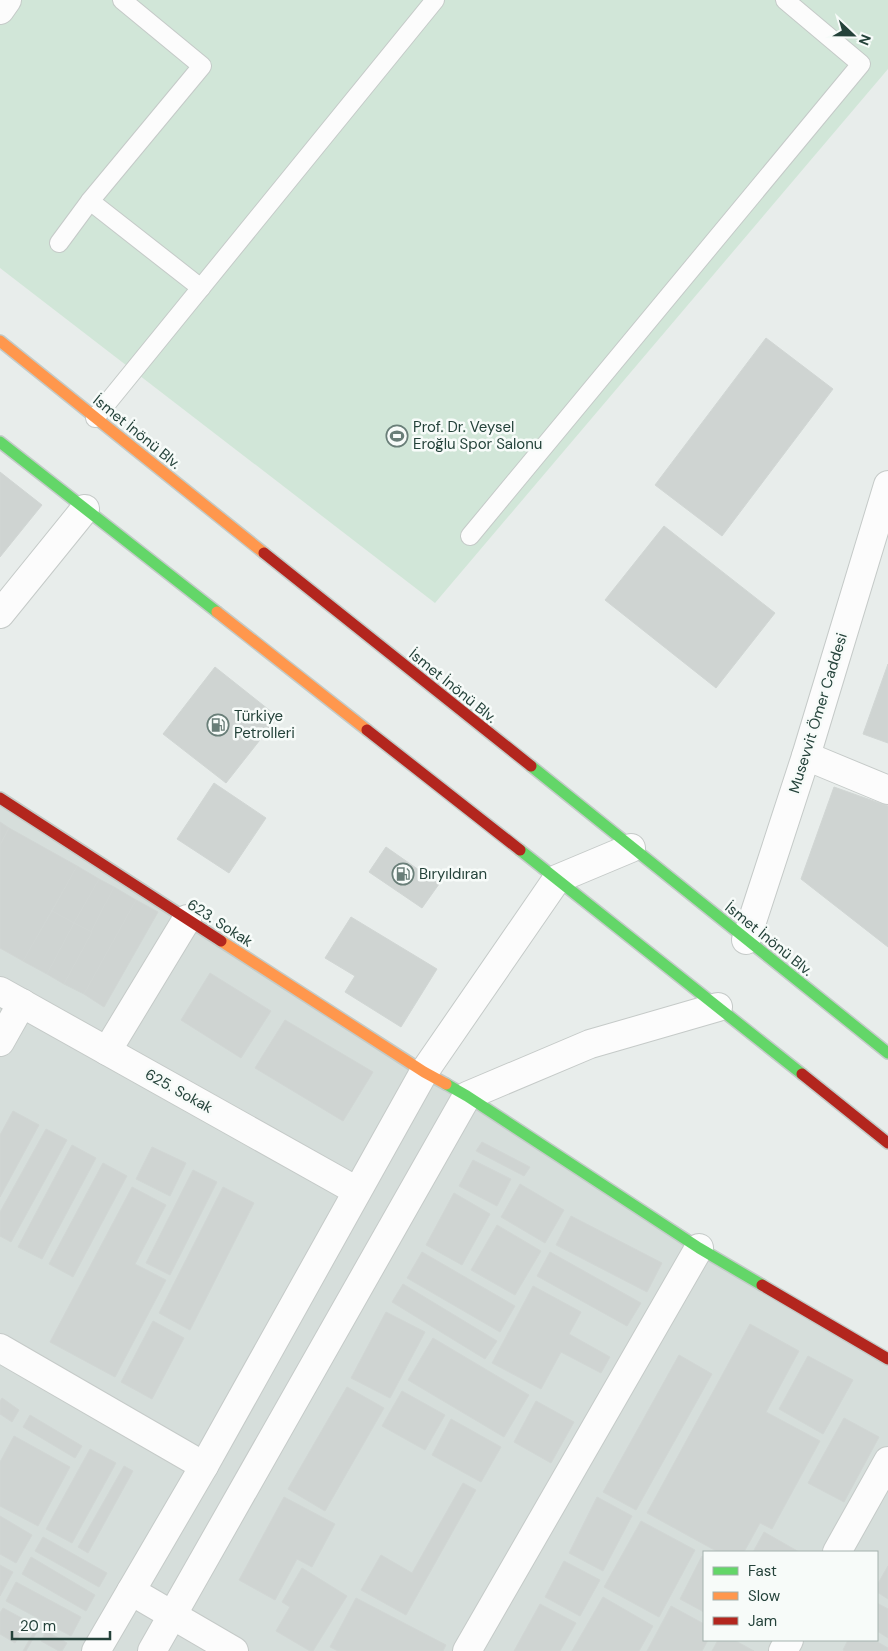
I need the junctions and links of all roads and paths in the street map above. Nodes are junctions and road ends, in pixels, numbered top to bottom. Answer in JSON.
{"nodes":[{"id":1,"x":7,"y":0,"type":"edge"},
{"id":2,"x":122,"y":0,"type":"edge"},
{"id":3,"x":436,"y":0,"type":"edge"},
{"id":4,"x":785,"y":0,"type":"edge"},
{"id":5,"x":0,"y":10,"type":"edge"},
{"id":6,"x":90,"y":201,"type":"junction"},
{"id":7,"x":59,"y":243,"type":"dead end"},
{"id":8,"x":201,"y":288,"type":"junction"},
{"id":9,"x":0,"y":341,"type":"edge"},
{"id":10,"x":95,"y":418,"type":"junction"},
{"id":11,"x":0,"y":442,"type":"edge"},
{"id":12,"x":888,"y":485,"type":"edge"},
{"id":13,"x":85,"y":509,"type":"junction"},
{"id":14,"x":470,"y":536,"type":"dead end"},
{"id":15,"x":0,"y":614,"type":"edge"},
{"id":16,"x":806,"y":756,"type":"junction"},
{"id":17,"x":888,"y":790,"type":"edge"},
{"id":18,"x":0,"y":798,"type":"edge"},
{"id":19,"x":631,"y":848,"type":"junction"},
{"id":20,"x":557,"y":880,"type":"junction"},
{"id":21,"x":187,"y":919,"type":"junction"},
{"id":22,"x":746,"y":940,"type":"junction"},
{"id":23,"x":11,"y":997,"type":"edge"},
{"id":24,"x":718,"y":1007,"type":"junction"},
{"id":25,"x":0,"y":1042,"type":"edge"},
{"id":26,"x":108,"y":1051,"type":"junction"},
{"id":27,"x":888,"y":1053,"type":"edge"},
{"id":28,"x":424,"y":1072,"type":"junction"},
{"id":29,"x":467,"y":1096,"type":"junction"},
{"id":30,"x":888,"y":1143,"type":"edge"},
{"id":31,"x":357,"y":1191,"type":"junction"},
{"id":32,"x":699,"y":1248,"type":"junction"},
{"id":33,"x":0,"y":1348,"type":"edge"},
{"id":34,"x":888,"y":1359,"type":"edge"},
{"id":35,"x":888,"y":1461,"type":"edge"},
{"id":36,"x":204,"y":1466,"type":"junction"},
{"id":37,"x":839,"y":1551,"type":"edge"},
{"id":38,"x":131,"y":1590,"type":"junction"},
{"id":39,"x":172,"y":1616,"type":"junction"},
{"id":40,"x":96,"y":1651,"type":"edge"},
{"id":41,"x":152,"y":1651,"type":"edge"},
{"id":42,"x":234,"y":1651,"type":"edge"},
{"id":43,"x":467,"y":1651,"type":"edge"}],
"edges":[{"from":1,"to":5,"type":"street"},
{"from":2,"to":6,"type":"lane"},
{"from":3,"to":8,"type":"lane"},
{"from":4,"to":14,"type":"lane"},
{"from":6,"to":7,"type":"lane"},
{"from":6,"to":8,"type":"lane"},
{"from":8,"to":10,"type":"lane"},
{"from":9,"to":10,"type":"main road","name":"İsmet İnönü Blv."},
{"from":10,"to":19,"type":"main road","name":"İsmet İnönü Blv."},
{"from":11,"to":13,"type":"main road"},
{"from":12,"to":16,"type":"street","name":"Musevvit Ömer Caddesi"},
{"from":13,"to":15,"type":"street"},
{"from":13,"to":20,"type":"main road"},
{"from":16,"to":17,"type":"street"},
{"from":16,"to":22,"type":"street","name":"Musevvit Ömer Caddesi"},
{"from":18,"to":21,"type":"main road","name":"623. Sokak"},
{"from":19,"to":20,"type":"street"},
{"from":19,"to":22,"type":"main road","name":"İsmet İnönü Blv."},
{"from":20,"to":24,"type":"main road"},
{"from":20,"to":28,"type":"street"},
{"from":21,"to":26,"type":"street"},
{"from":21,"to":28,"type":"main road","name":"623. Sokak"},
{"from":22,"to":27,"type":"main road","name":"İsmet İnönü Blv."},
{"from":23,"to":25,"type":"street"},
{"from":23,"to":26,"type":"street","name":"625. Sokak"},
{"from":24,"to":29,"type":"street"},
{"from":24,"to":30,"type":"main road"},
{"from":26,"to":31,"type":"street","name":"625. Sokak"},
{"from":28,"to":29,"type":"main road","name":"623. Sokak"},
{"from":28,"to":31,"type":"street"},
{"from":29,"to":32,"type":"main road","name":"623. Sokak"},
{"from":29,"to":39,"type":"street"},
{"from":31,"to":36,"type":"street"},
{"from":32,"to":34,"type":"main road","name":"623. Sokak"},
{"from":32,"to":43,"type":"street"},
{"from":33,"to":36,"type":"street"},
{"from":35,"to":37,"type":"street"},
{"from":36,"to":38,"type":"street"},
{"from":38,"to":39,"type":"street"},
{"from":38,"to":40,"type":"street"},
{"from":39,"to":41,"type":"street"},
{"from":39,"to":42,"type":"street"}]}
